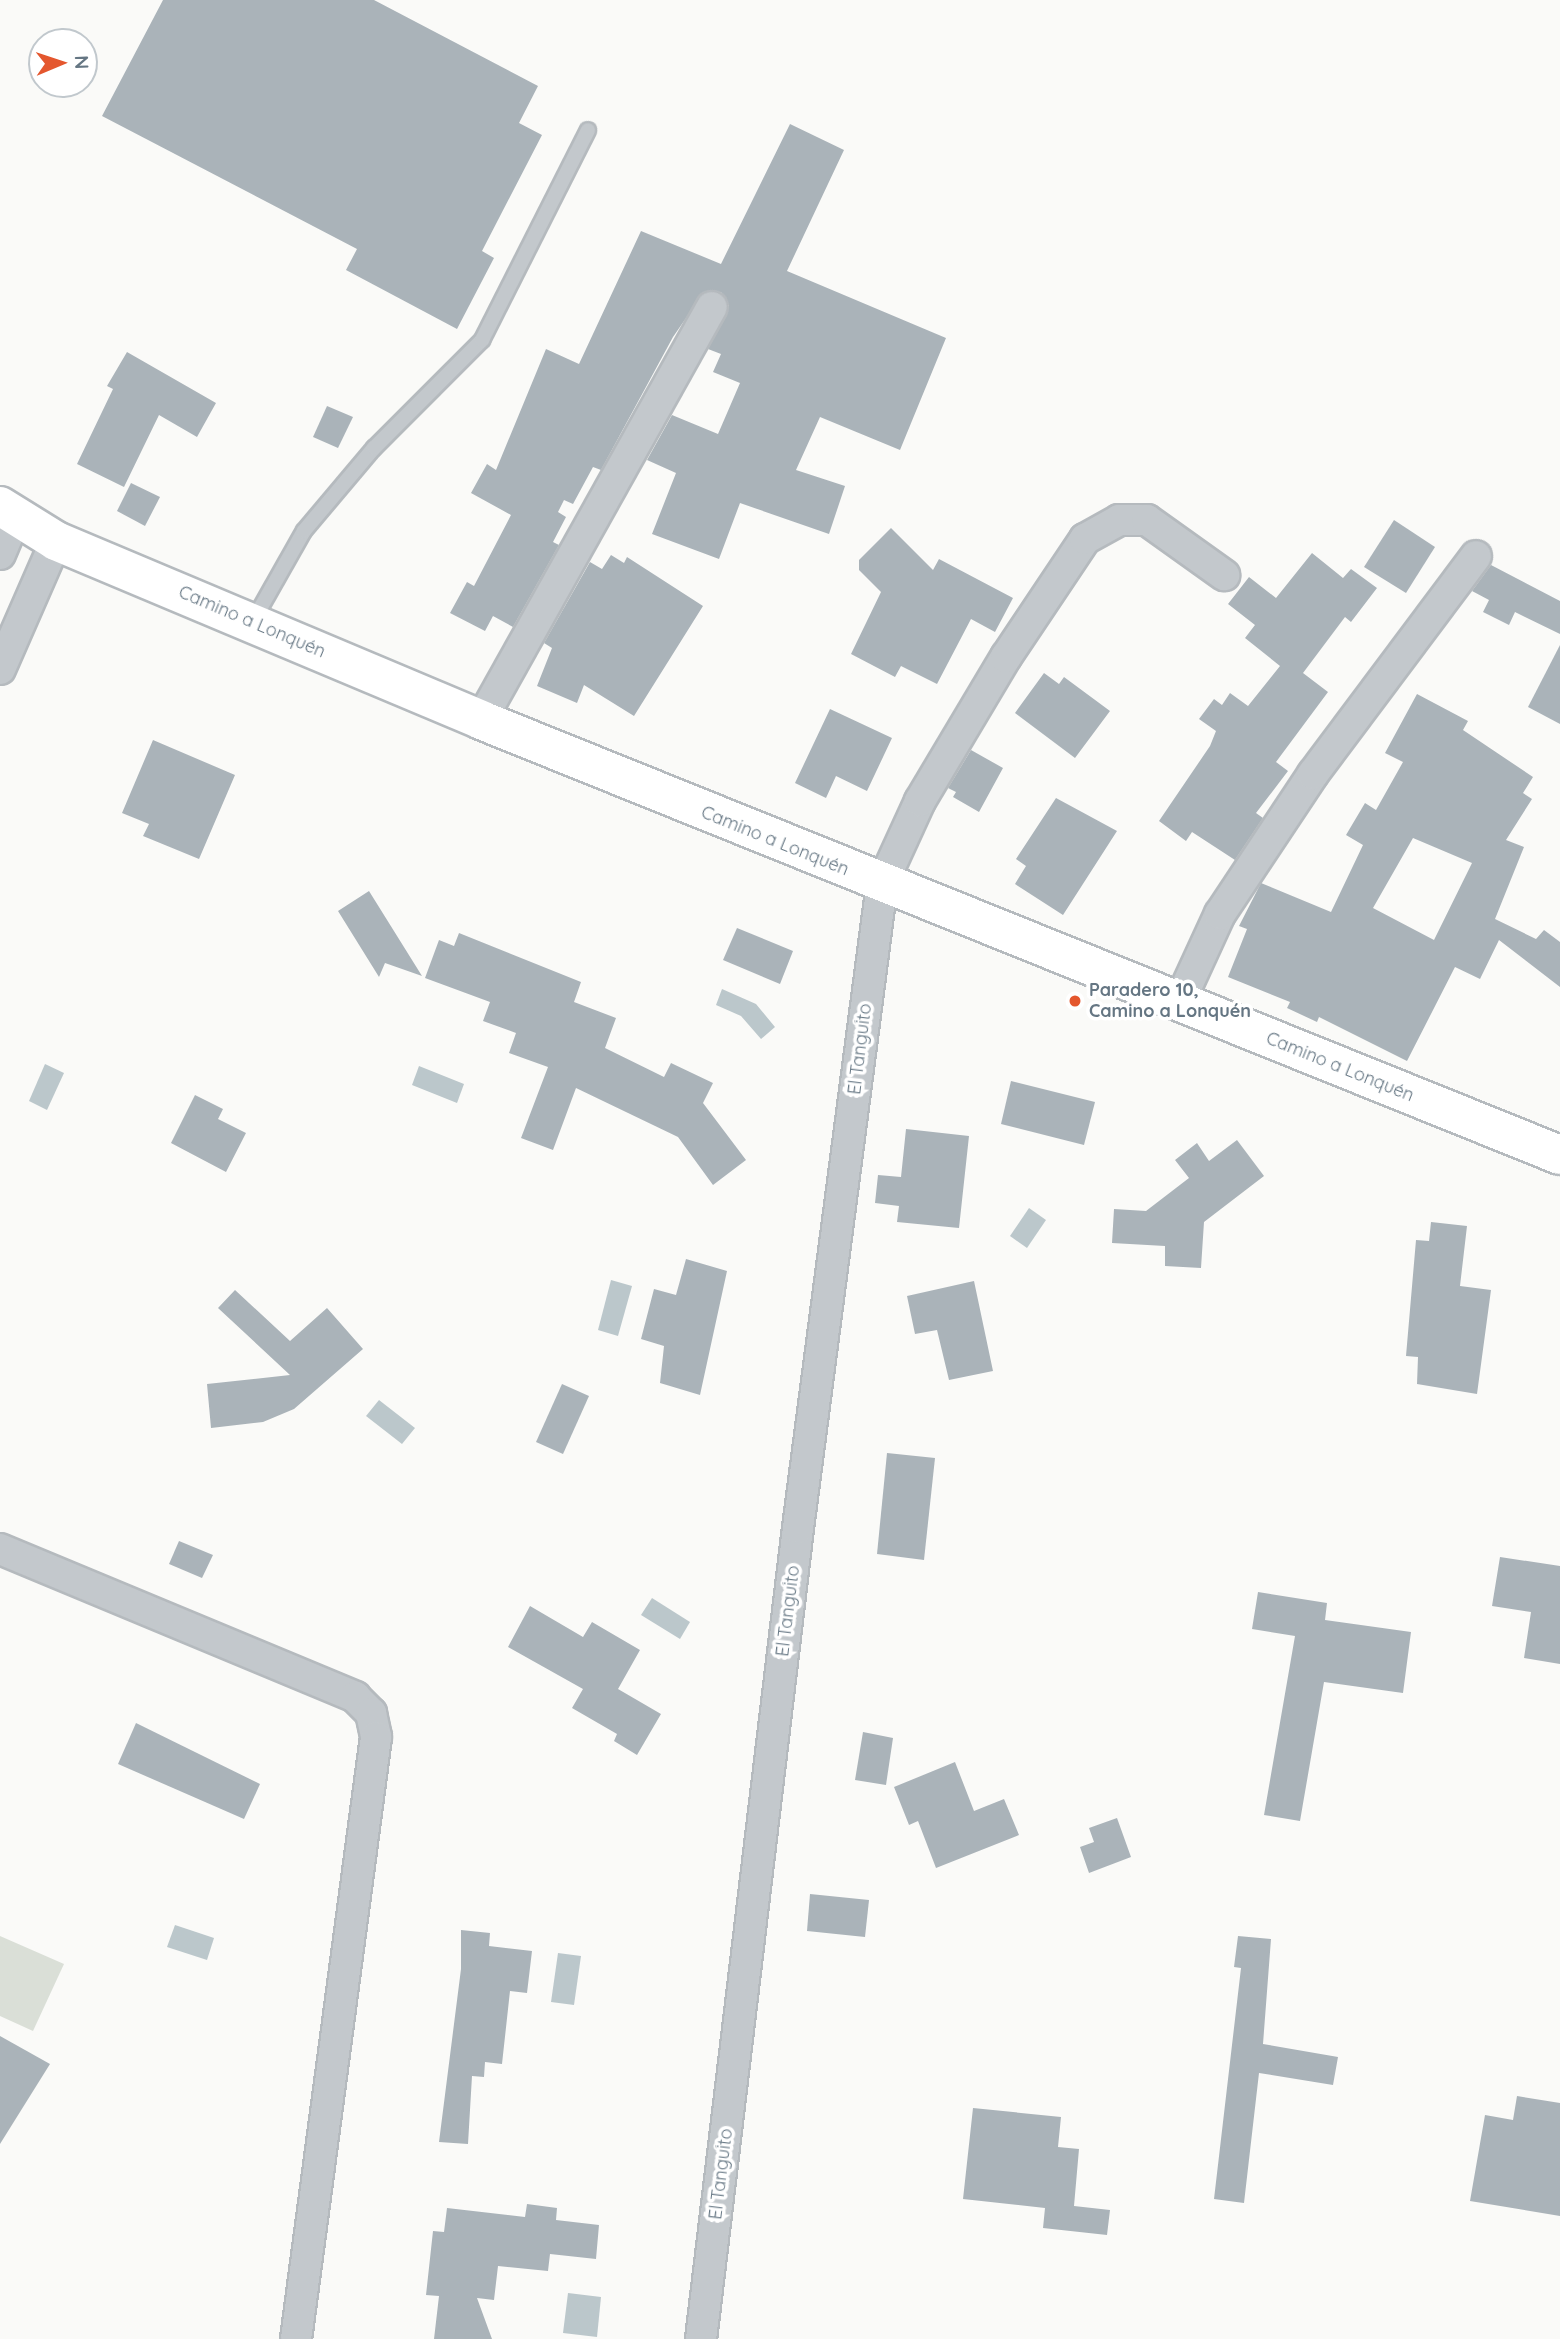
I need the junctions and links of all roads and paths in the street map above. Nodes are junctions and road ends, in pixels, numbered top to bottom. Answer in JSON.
{"nodes":[{"id":1,"x":588,"y":130,"type":"dead end"},
{"id":2,"x":712,"y":307,"type":"dead end"},
{"id":3,"x":8,"y":511,"type":"edge"},
{"id":4,"x":56,"y":541,"type":"junction"},
{"id":5,"x":0,"y":554,"type":"edge"},
{"id":6,"x":1476,"y":556,"type":"dead end"},
{"id":7,"x":1224,"y":575,"type":"dead end"},
{"id":8,"x":252,"y":622,"type":"junction"},
{"id":9,"x":0,"y":669,"type":"edge"},
{"id":10,"x":481,"y":720,"type":"junction"},
{"id":11,"x":882,"y":884,"type":"junction"},
{"id":12,"x":1179,"y":1003,"type":"junction"},
{"id":13,"x":1560,"y":1155,"type":"edge"},
{"id":14,"x":0,"y":1549,"type":"edge"},
{"id":15,"x":296,"y":2339,"type":"edge"},
{"id":16,"x":701,"y":2339,"type":"edge"}],
"edges":[{"from":1,"to":8,"type":"lane"},
{"from":2,"to":10,"type":"street"},
{"from":3,"to":4,"type":"main road","name":"Camino a Lonquén"},
{"from":3,"to":5,"type":"street"},
{"from":4,"to":8,"type":"main road","name":"Camino a Lonquén"},
{"from":4,"to":9,"type":"street"},
{"from":6,"to":12,"type":"street"},
{"from":7,"to":11,"type":"street","name":"El Tanguito"},
{"from":8,"to":10,"type":"main road","name":"Camino a Lonquén"},
{"from":10,"to":11,"type":"main road","name":"Camino a Lonquén"},
{"from":11,"to":12,"type":"main road","name":"Camino a Lonquén"},
{"from":11,"to":16,"type":"street","name":"El Tanguito"},
{"from":12,"to":13,"type":"main road","name":"Camino a Lonquén"},
{"from":14,"to":15,"type":"street"}]}
